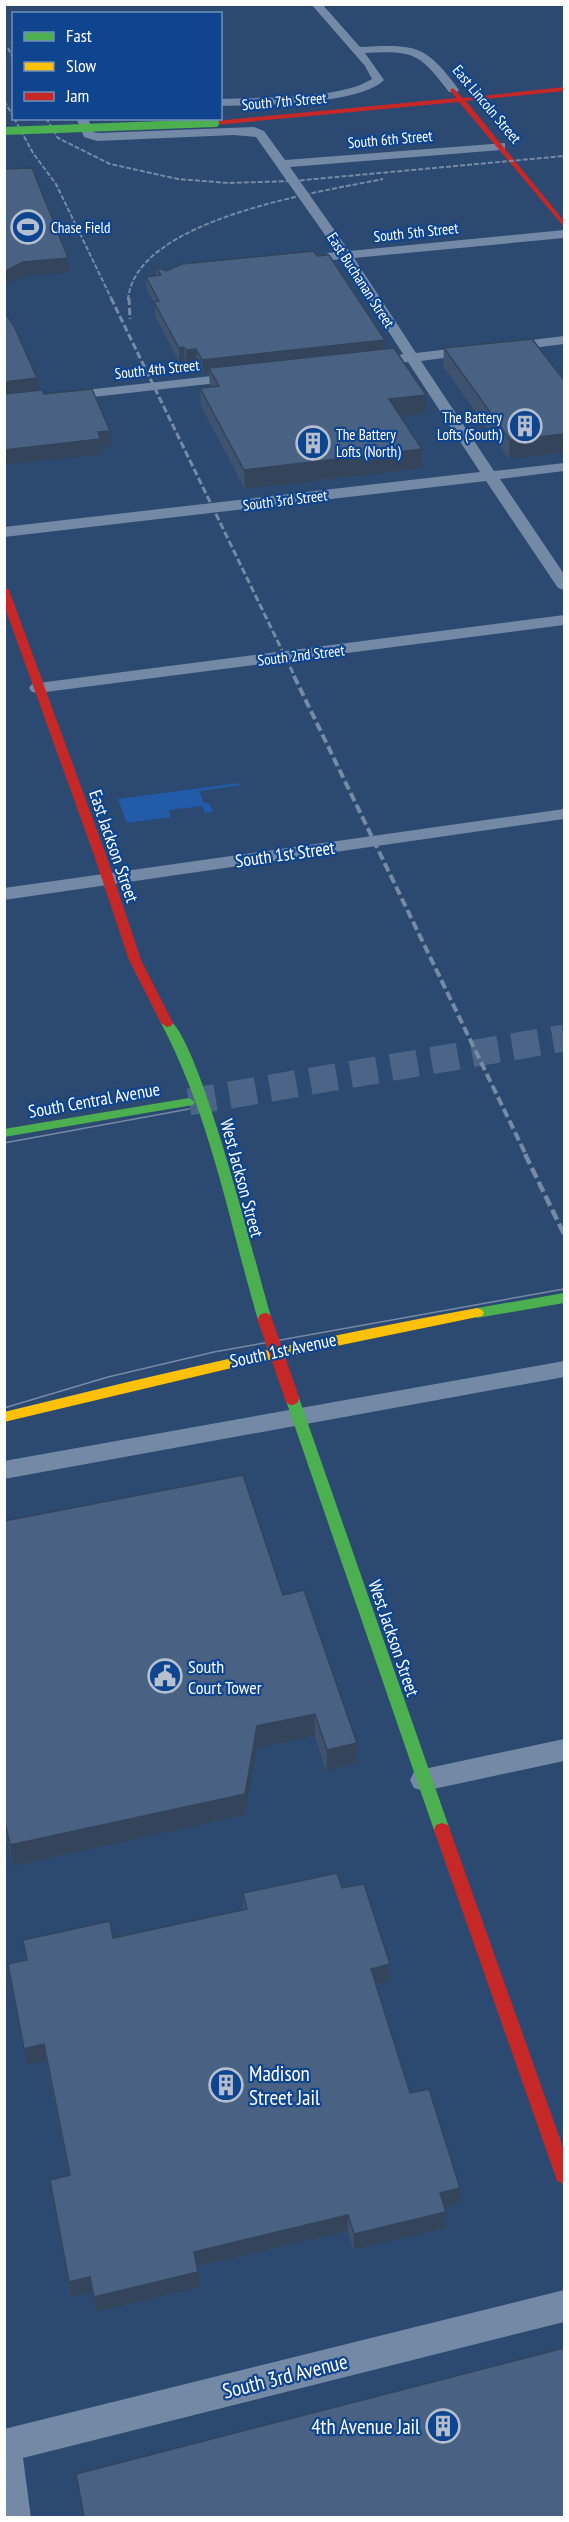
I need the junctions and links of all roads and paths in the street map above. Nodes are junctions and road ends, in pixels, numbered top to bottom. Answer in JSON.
{"nodes":[{"id":1,"x":316,"y":4,"type":"edge"},
{"id":2,"x":359,"y":51,"type":"junction"},
{"id":3,"x":564,"y":76,"type":"edge"},
{"id":4,"x":564,"y":89,"type":"edge"},
{"id":5,"x":458,"y":95,"type":"junction"},
{"id":6,"x":222,"y":104,"type":"edge"},
{"id":7,"x":222,"y":118,"type":"edge"},
{"id":8,"x":69,"y":120,"type":"edge"},
{"id":9,"x":83,"y":120,"type":"edge"},
{"id":10,"x":185,"y":120,"type":"edge"},
{"id":11,"x":4,"y":123,"type":"edge"},
{"id":12,"x":4,"y":131,"type":"edge"},
{"id":13,"x":501,"y":146,"type":"junction"},
{"id":14,"x":282,"y":164,"type":"junction"},
{"id":15,"x":564,"y":225,"type":"edge"},
{"id":16,"x":564,"y":234,"type":"edge"},
{"id":17,"x":346,"y":255,"type":"junction"},
{"id":18,"x":316,"y":258,"type":"edge"},
{"id":19,"x":564,"y":340,"type":"edge"},
{"id":20,"x":411,"y":357,"type":"junction"},
{"id":21,"x":383,"y":360,"type":"edge"},
{"id":22,"x":258,"y":375,"type":"edge"},
{"id":23,"x":4,"y":403,"type":"edge"},
{"id":24,"x":564,"y":466,"type":"edge"},
{"id":25,"x":490,"y":475,"type":"junction"},
{"id":26,"x":4,"y":532,"type":"edge"},
{"id":27,"x":564,"y":585,"type":"edge"},
{"id":28,"x":4,"y":590,"type":"edge"},
{"id":29,"x":564,"y":620,"type":"edge"},
{"id":30,"x":38,"y":688,"type":"junction"},
{"id":31,"x":564,"y":814,"type":"edge"},
{"id":32,"x":106,"y":879,"type":"junction"},
{"id":33,"x":4,"y":894,"type":"edge"},
{"id":34,"x":189,"y":1102,"type":"tunnel mouth"},
{"id":35,"x":204,"y":1107,"type":"joint"},
{"id":36,"x":4,"y":1133,"type":"edge"},
{"id":37,"x":564,"y":1298,"type":"edge"},
{"id":38,"x":564,"y":1369,"type":"edge"},
{"id":39,"x":296,"y":1408,"type":"junction"},
{"id":40,"x":4,"y":1417,"type":"edge"},
{"id":41,"x":4,"y":1470,"type":"edge"},
{"id":42,"x":564,"y":1750,"type":"edge"},
{"id":43,"x":424,"y":1780,"type":"junction"},
{"id":44,"x":564,"y":2175,"type":"edge"},
{"id":45,"x":564,"y":2306,"type":"edge"},
{"id":46,"x":5,"y":2446,"type":"edge"},
{"id":47,"x":14,"y":2517,"type":"edge"}],
"edges":[{"from":1,"to":2,"type":"street"},
{"from":2,"to":5,"type":"street","name":"East Lincoln Street"},
{"from":2,"to":6,"type":"street"},
{"from":3,"to":5,"type":"main road","name":"South 7th Street"},
{"from":4,"to":5,"type":"main road","name":"South 7th Street"},
{"from":5,"to":7,"type":"main road","name":"South 7th Street"},
{"from":5,"to":13,"type":"main road","name":"East Lincoln Street"},
{"from":8,"to":11,"type":"main road"},
{"from":9,"to":14,"type":"street","name":"East Buchanan Street"},
{"from":10,"to":12,"type":"main road","name":"South 7th Street","bridge":true},
{"from":13,"to":14,"type":"street","name":"South 6th Street"},
{"from":13,"to":15,"type":"main road","name":"East Lincoln Street"},
{"from":14,"to":17,"type":"street","name":"East Buchanan Street"},
{"from":16,"to":17,"type":"street","name":"South 5th Street"},
{"from":17,"to":18,"type":"street","name":"South 5th Street"},
{"from":17,"to":20,"type":"street","name":"East Buchanan Street"},
{"from":19,"to":20,"type":"street"},
{"from":20,"to":21,"type":"street"},
{"from":20,"to":25,"type":"street","name":"East Buchanan Street"},
{"from":22,"to":23,"type":"street","name":"South 4th Street"},
{"from":24,"to":25,"type":"street","name":"South 3rd Street"},
{"from":25,"to":26,"type":"street","name":"South 3rd Street"},
{"from":25,"to":27,"type":"street","name":"East Buchanan Street"},
{"from":28,"to":30,"type":"main road","name":"East Jackson Street"},
{"from":29,"to":30,"type":"street","name":"South 2nd Street"},
{"from":30,"to":32,"type":"main road","name":"East Jackson Street"},
{"from":31,"to":32,"type":"street","name":"South 1st Street"},
{"from":32,"to":33,"type":"street","name":"South 1st Street"},
{"from":32,"to":35,"type":"main road","name":"East Jackson Street"},
{"from":34,"to":36,"type":"main road","name":"South Central Avenue"},
{"from":35,"to":39,"type":"main road","name":"West Jackson Street","bridge":true},
{"from":37,"to":40,"type":"main road","name":"South 1st Avenue"},
{"from":38,"to":39,"type":"street"},
{"from":39,"to":41,"type":"street"},
{"from":39,"to":43,"type":"main road","name":"West Jackson Street"},
{"from":42,"to":43,"type":"street"},
{"from":43,"to":44,"type":"main road","name":"West Jackson Street"},
{"from":45,"to":46,"type":"street","name":"South 3rd Avenue"},
{"from":46,"to":47,"type":"street"}]}
